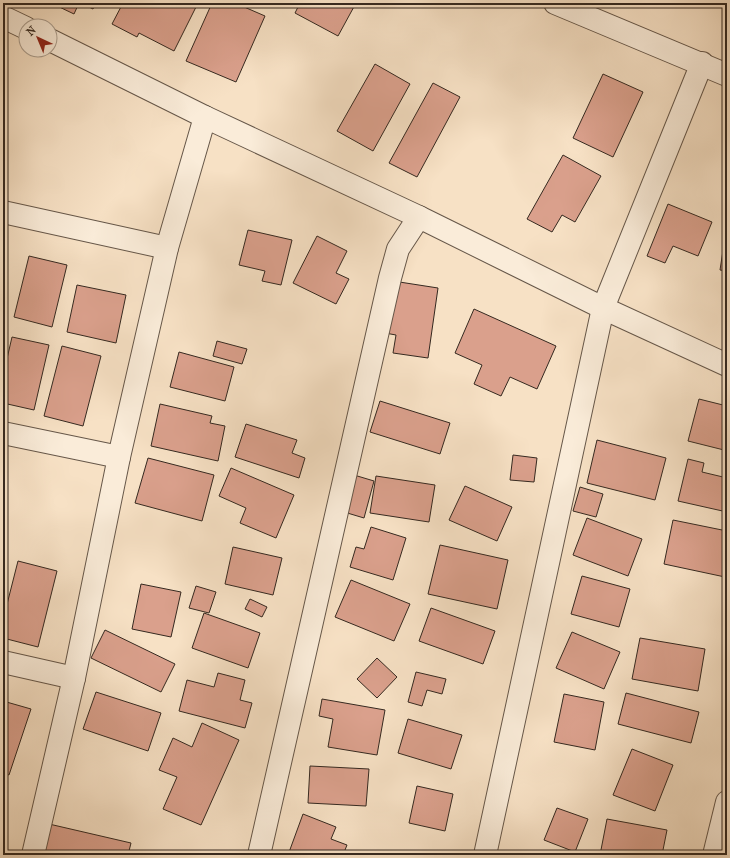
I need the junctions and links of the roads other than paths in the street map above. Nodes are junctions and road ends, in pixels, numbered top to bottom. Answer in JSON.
{"nodes":[{"id":1,"x":555,"y":3,"type":"edge"},
{"id":2,"x":3,"y":17,"type":"edge"},
{"id":3,"x":18,"y":24,"type":"edge"},
{"id":4,"x":58,"y":44,"type":"edge"},
{"id":5,"x":702,"y":64,"type":"junction"},
{"id":6,"x":727,"y":75,"type":"edge"},
{"id":7,"x":205,"y":117,"type":"junction"},
{"id":8,"x":3,"y":212,"type":"edge"},
{"id":9,"x":419,"y":217,"type":"junction"},
{"id":10,"x":167,"y":248,"type":"junction"},
{"id":11,"x":603,"y":308,"type":"junction"},
{"id":12,"x":727,"y":365,"type":"edge"},
{"id":13,"x":3,"y":433,"type":"edge"},
{"id":14,"x":120,"y":457,"type":"junction"},
{"id":15,"x":3,"y":662,"type":"edge"},
{"id":16,"x":74,"y":678,"type":"junction"},
{"id":17,"x":727,"y":802,"type":"edge"},
{"id":18,"x":33,"y":855,"type":"edge"},
{"id":19,"x":259,"y":855,"type":"edge"},
{"id":20,"x":485,"y":855,"type":"edge"},
{"id":21,"x":714,"y":855,"type":"edge"}],
"edges":[{"from":1,"to":5,"type":"street"},
{"from":2,"to":3,"type":"street"},
{"from":4,"to":7,"type":"street"},
{"from":5,"to":6,"type":"street"},
{"from":5,"to":11,"type":"street"},
{"from":7,"to":9,"type":"street"},
{"from":7,"to":10,"type":"street"},
{"from":8,"to":10,"type":"street"},
{"from":9,"to":11,"type":"street"},
{"from":9,"to":19,"type":"street"},
{"from":10,"to":14,"type":"street"},
{"from":11,"to":12,"type":"street"},
{"from":11,"to":20,"type":"street"},
{"from":13,"to":14,"type":"street"},
{"from":14,"to":16,"type":"street"},
{"from":15,"to":16,"type":"street"},
{"from":16,"to":18,"type":"street"},
{"from":17,"to":21,"type":"street"}]}
